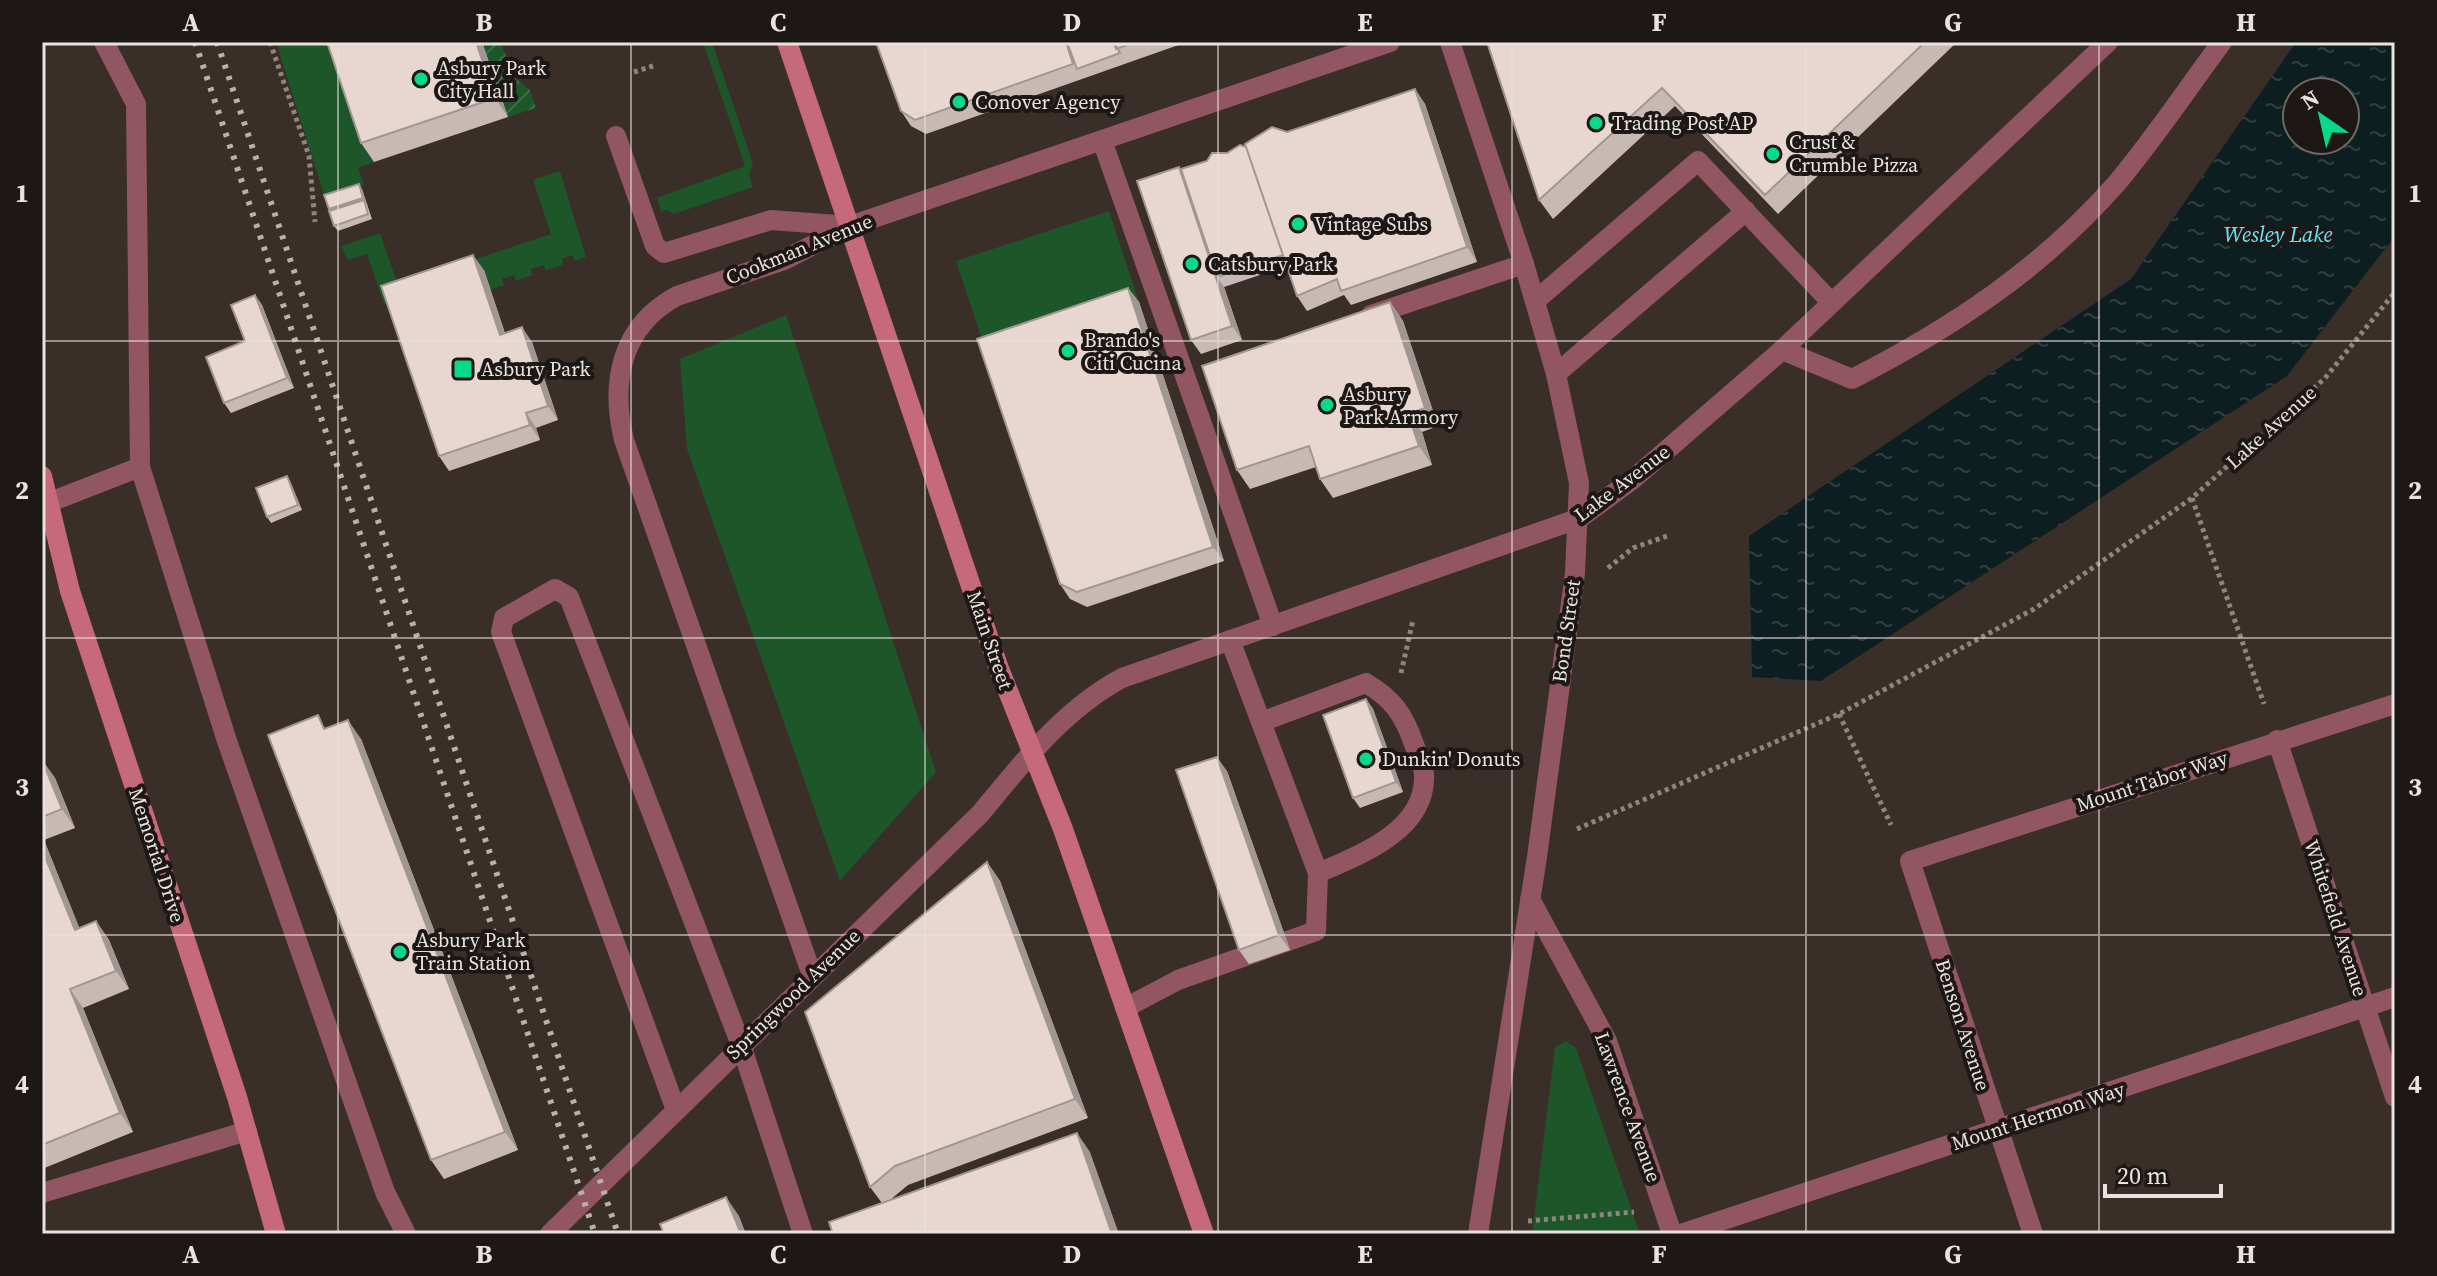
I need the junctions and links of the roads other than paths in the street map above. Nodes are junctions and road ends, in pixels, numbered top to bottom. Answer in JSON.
{"nodes":[{"id":1,"x":104,"y":42,"type":"edge"},
{"id":2,"x":787,"y":42,"type":"edge"},
{"id":3,"x":1390,"y":42,"type":"edge"},
{"id":4,"x":1450,"y":42,"type":"edge"},
{"id":5,"x":2108,"y":42,"type":"edge"},
{"id":6,"x":2222,"y":42,"type":"edge"},
{"id":7,"x":616,"y":136,"type":"dead end"},
{"id":8,"x":1103,"y":143,"type":"junction"},
{"id":9,"x":1746,"y":211,"type":"junction"},
{"id":10,"x":850,"y":226,"type":"junction"},
{"id":11,"x":1524,"y":264,"type":"junction"},
{"id":12,"x":1535,"y":301,"type":"junction"},
{"id":13,"x":1830,"y":301,"type":"junction"},
{"id":14,"x":1358,"y":319,"type":"edge"},
{"id":15,"x":1782,"y":350,"type":"junction"},
{"id":16,"x":1556,"y":374,"type":"junction"},
{"id":17,"x":140,"y":467,"type":"junction"},
{"id":18,"x":42,"y":476,"type":"edge"},
{"id":19,"x":46,"y":504,"type":"edge"},
{"id":20,"x":1580,"y":518,"type":"junction"},
{"id":21,"x":1273,"y":626,"type":"junction"},
{"id":22,"x":1230,"y":640,"type":"junction"},
{"id":23,"x":2395,"y":704,"type":"edge"},
{"id":24,"x":1261,"y":722,"type":"junction"},
{"id":25,"x":2277,"y":740,"type":"junction"},
{"id":26,"x":1032,"y":752,"type":"junction"},
{"id":27,"x":1910,"y":861,"type":"joint"},
{"id":28,"x":1318,"y":873,"type":"junction"},
{"id":29,"x":1530,"y":899,"type":"junction"},
{"id":30,"x":812,"y":975,"type":"junction"},
{"id":31,"x":2395,"y":997,"type":"edge"},
{"id":32,"x":2365,"y":1006,"type":"junction"},
{"id":33,"x":1125,"y":1008,"type":"junction"},
{"id":34,"x":741,"y":1045,"type":"junction"},
{"id":35,"x":2395,"y":1097,"type":"edge"},
{"id":36,"x":676,"y":1110,"type":"junction"},
{"id":37,"x":247,"y":1131,"type":"junction"},
{"id":38,"x":1997,"y":1131,"type":"junction"},
{"id":39,"x":42,"y":1193,"type":"edge"},
{"id":40,"x":276,"y":1234,"type":"edge"},
{"id":41,"x":406,"y":1234,"type":"edge"},
{"id":42,"x":550,"y":1234,"type":"edge"},
{"id":43,"x":803,"y":1234,"type":"edge"},
{"id":44,"x":1204,"y":1234,"type":"edge"},
{"id":45,"x":1478,"y":1234,"type":"edge"},
{"id":46,"x":1672,"y":1234,"type":"edge"},
{"id":47,"x":1681,"y":1234,"type":"edge"},
{"id":48,"x":2033,"y":1234,"type":"edge"}],
"edges":[{"from":1,"to":17,"type":"street"},
{"from":2,"to":10,"type":"main road","name":"Main Street"},
{"from":3,"to":8,"type":"street","name":"Cookman Avenue"},
{"from":4,"to":11,"type":"street","name":"Bond Street"},
{"from":5,"to":13,"type":"street","name":"Lake Avenue"},
{"from":6,"to":15,"type":"street"},
{"from":7,"to":10,"type":"street"},
{"from":8,"to":10,"type":"street","name":"Cookman Avenue"},
{"from":8,"to":21,"type":"street"},
{"from":9,"to":12,"type":"street"},
{"from":9,"to":13,"type":"street"},
{"from":9,"to":16,"type":"street"},
{"from":10,"to":26,"type":"main road","name":"Main Street"},
{"from":10,"to":30,"type":"street","name":"Cookman Avenue"},
{"from":11,"to":12,"type":"street","name":"Bond Street"},
{"from":11,"to":14,"type":"street"},
{"from":12,"to":16,"type":"street","name":"Bond Street"},
{"from":13,"to":15,"type":"street","name":"Lake Avenue"},
{"from":15,"to":20,"type":"street","name":"Lake Avenue"},
{"from":16,"to":20,"type":"street","name":"Bond Street"},
{"from":17,"to":19,"type":"street"},
{"from":17,"to":41,"type":"street"},
{"from":18,"to":19,"type":"main road","name":"Memorial Drive"},
{"from":19,"to":37,"type":"main road","name":"Memorial Drive"},
{"from":20,"to":21,"type":"street","name":"Lake Avenue"},
{"from":20,"to":29,"type":"street","name":"Bond Street"},
{"from":21,"to":22,"type":"street","name":"Lake Avenue"},
{"from":22,"to":24,"type":"street"},
{"from":22,"to":26,"type":"street","name":"Lake Avenue"},
{"from":23,"to":25,"type":"street","name":"Mount Tabor Way"},
{"from":24,"to":28,"type":"street"},
{"from":24,"to":28,"type":"street"},
{"from":25,"to":27,"type":"street","name":"Mount Tabor Way"},
{"from":25,"to":32,"type":"street","name":"Whitefield Avenue"},
{"from":26,"to":30,"type":"street","name":"Springwood Avenue"},
{"from":26,"to":33,"type":"main road","name":"Main Street"},
{"from":27,"to":38,"type":"street","name":"Benson Avenue"},
{"from":28,"to":33,"type":"street"},
{"from":29,"to":45,"type":"street","name":"Bond Street"},
{"from":29,"to":46,"type":"street","name":"Lawrence Avenue"},
{"from":30,"to":34,"type":"street","name":"Springwood Avenue"},
{"from":31,"to":32,"type":"street","name":"Mount Hermon Way"},
{"from":32,"to":35,"type":"street","name":"Whitefield Avenue"},
{"from":32,"to":38,"type":"street","name":"Mount Hermon Way"},
{"from":33,"to":44,"type":"main road","name":"Main Street"},
{"from":34,"to":36,"type":"street","name":"Springwood Avenue"},
{"from":34,"to":36,"type":"street"},
{"from":34,"to":43,"type":"street"},
{"from":36,"to":42,"type":"street","name":"Springwood Avenue"},
{"from":37,"to":39,"type":"street"},
{"from":37,"to":40,"type":"main road","name":"Memorial Drive"},
{"from":38,"to":47,"type":"street","name":"Mount Hermon Way"},
{"from":38,"to":48,"type":"street","name":"Benson Avenue"}]}
